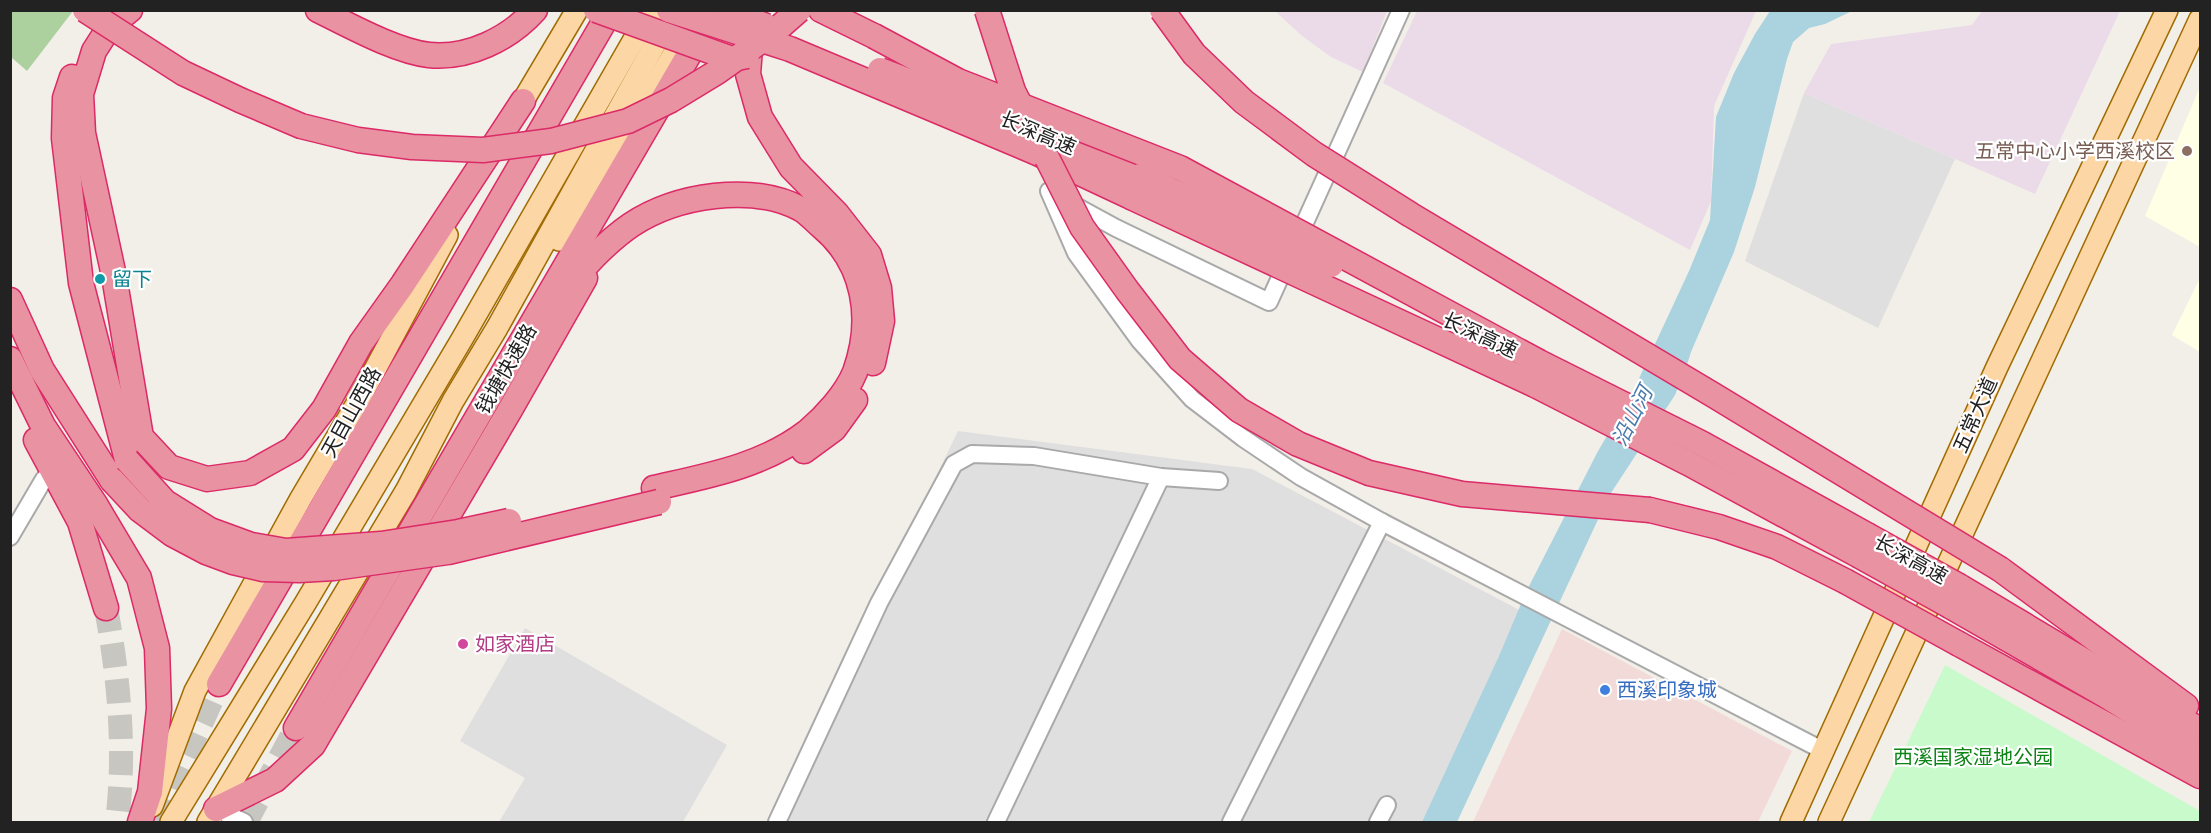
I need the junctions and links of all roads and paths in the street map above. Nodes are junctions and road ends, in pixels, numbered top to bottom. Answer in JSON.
{"nodes":[{"id":1,"x":130,"y":10,"type":"edge"},
{"id":2,"x":318,"y":10,"type":"edge"},
{"id":3,"x":535,"y":10,"type":"edge"},
{"id":4,"x":577,"y":10,"type":"edge"},
{"id":5,"x":596,"y":10,"type":"edge"},
{"id":6,"x":611,"y":10,"type":"edge"},
{"id":7,"x":634,"y":10,"type":"edge"},
{"id":8,"x":651,"y":10,"type":"edge"},
{"id":9,"x":669,"y":10,"type":"edge"},
{"id":10,"x":674,"y":10,"type":"edge"},
{"id":11,"x":699,"y":10,"type":"edge"},
{"id":12,"x":715,"y":10,"type":"edge"},
{"id":13,"x":726,"y":10,"type":"edge"},
{"id":14,"x":758,"y":10,"type":"edge"},
{"id":15,"x":799,"y":10,"type":"edge"},
{"id":16,"x":821,"y":10,"type":"edge"},
{"id":17,"x":987,"y":10,"type":"edge"},
{"id":18,"x":1162,"y":10,"type":"edge"},
{"id":19,"x":1401,"y":10,"type":"edge"},
{"id":20,"x":2167,"y":10,"type":"edge"},
{"id":21,"x":97,"y":12,"type":"edge"},
{"id":22,"x":2200,"y":19,"type":"edge"},
{"id":23,"x":790,"y":49,"type":"junction"},
{"id":24,"x":523,"y":101,"type":"junction"},
{"id":25,"x":1136,"y":187,"type":"junction"},
{"id":26,"x":632,"y":225,"type":"junction"},
{"id":27,"x":508,"y":258,"type":"junction"},
{"id":28,"x":10,"y":300,"type":"edge"},
{"id":29,"x":10,"y":359,"type":"edge"},
{"id":30,"x":1537,"y":374,"type":"junction"},
{"id":31,"x":499,"y":380,"type":"junction"},
{"id":32,"x":10,"y":393,"type":"edge"},
{"id":33,"x":453,"y":401,"type":"junction"},
{"id":34,"x":1161,"y":477,"type":"junction"},
{"id":35,"x":44,"y":479,"type":"dead end"},
{"id":36,"x":1220,"y":482,"type":"dead end"},
{"id":37,"x":657,"y":495,"type":"junction"},
{"id":38,"x":1382,"y":522,"type":"junction"},
{"id":39,"x":10,"y":537,"type":"edge"},
{"id":40,"x":1954,"y":596,"type":"junction"},
{"id":41,"x":106,"y":608,"type":"tunnel mouth"},
{"id":42,"x":219,"y":684,"type":"tunnel mouth"},
{"id":43,"x":2200,"y":716,"type":"edge"},
{"id":44,"x":296,"y":728,"type":"tunnel mouth"},
{"id":45,"x":2200,"y":730,"type":"edge"},
{"id":46,"x":1824,"y":751,"type":"junction"},
{"id":47,"x":2200,"y":754,"type":"edge"},
{"id":48,"x":2200,"y":776,"type":"edge"},
{"id":49,"x":1387,"y":805,"type":"dead end"},
{"id":50,"x":212,"y":816,"type":"edge"},
{"id":51,"x":142,"y":822,"type":"edge"},
{"id":52,"x":171,"y":822,"type":"edge"},
{"id":53,"x":244,"y":822,"type":"edge"},
{"id":54,"x":777,"y":822,"type":"edge"},
{"id":55,"x":996,"y":822,"type":"edge"},
{"id":56,"x":1231,"y":822,"type":"edge"},
{"id":57,"x":1378,"y":822,"type":"edge"},
{"id":58,"x":1791,"y":822,"type":"edge"},
{"id":59,"x":1829,"y":822,"type":"edge"}],
"edges":[{"from":1,"to":24,"type":"highway"},
{"from":2,"to":3,"type":"highway"},
{"from":4,"to":24,"type":"main road","name":"天目山西路"},
{"from":5,"to":23,"type":"highway","bridge":true},
{"from":6,"to":42,"type":"highway"},
{"from":7,"to":27,"type":"main road"},
{"from":8,"to":27,"type":"main road"},
{"from":9,"to":23,"type":"highway","name":"长深高速","bridge":true},
{"from":10,"to":33,"type":"main road"},
{"from":11,"to":33,"type":"main road"},
{"from":12,"to":31,"type":"highway","name":"钱塘快速路"},
{"from":13,"to":25,"type":"highway","name":"长深高速","bridge":true},
{"from":14,"to":37,"type":"highway"},
{"from":15,"to":21,"type":"highway","bridge":true},
{"from":16,"to":30,"type":"highway","bridge":true},
{"from":17,"to":48,"type":"highway","bridge":true},
{"from":18,"to":43,"type":"highway","bridge":true},
{"from":19,"to":38,"type":"street"},
{"from":20,"to":46,"type":"main road","name":"五常大道"},
{"from":21,"to":37,"type":"highway","bridge":true},
{"from":22,"to":59,"type":"main road","name":"五常大道"},
{"from":23,"to":25,"type":"highway","name":"长深高速","bridge":true},
{"from":24,"to":51,"type":"main road","name":"天目山西路"},
{"from":25,"to":30,"type":"highway","name":"长深高速","bridge":true},
{"from":26,"to":31,"type":"highway"},
{"from":26,"to":37,"type":"highway"},
{"from":26,"to":50,"type":"highway"},
{"from":27,"to":52,"type":"main road"},
{"from":28,"to":37,"type":"highway","bridge":true},
{"from":29,"to":51,"type":"highway"},
{"from":30,"to":40,"type":"highway","name":"长深高速","bridge":true},
{"from":31,"to":44,"type":"highway","name":"钱塘快速路"},
{"from":32,"to":41,"type":"highway"},
{"from":33,"to":50,"type":"main road"},
{"from":34,"to":36,"type":"street"},
{"from":34,"to":54,"type":"street"},
{"from":34,"to":55,"type":"street"},
{"from":35,"to":39,"type":"street"},
{"from":38,"to":46,"type":"street"},
{"from":38,"to":56,"type":"street"},
{"from":40,"to":45,"type":"highway","name":"长深高速"},
{"from":40,"to":47,"type":"highway","name":"长深高速"},
{"from":46,"to":58,"type":"main road","name":"五常大道"},
{"from":49,"to":57,"type":"street"},
{"from":50,"to":53,"type":"street"}]}
